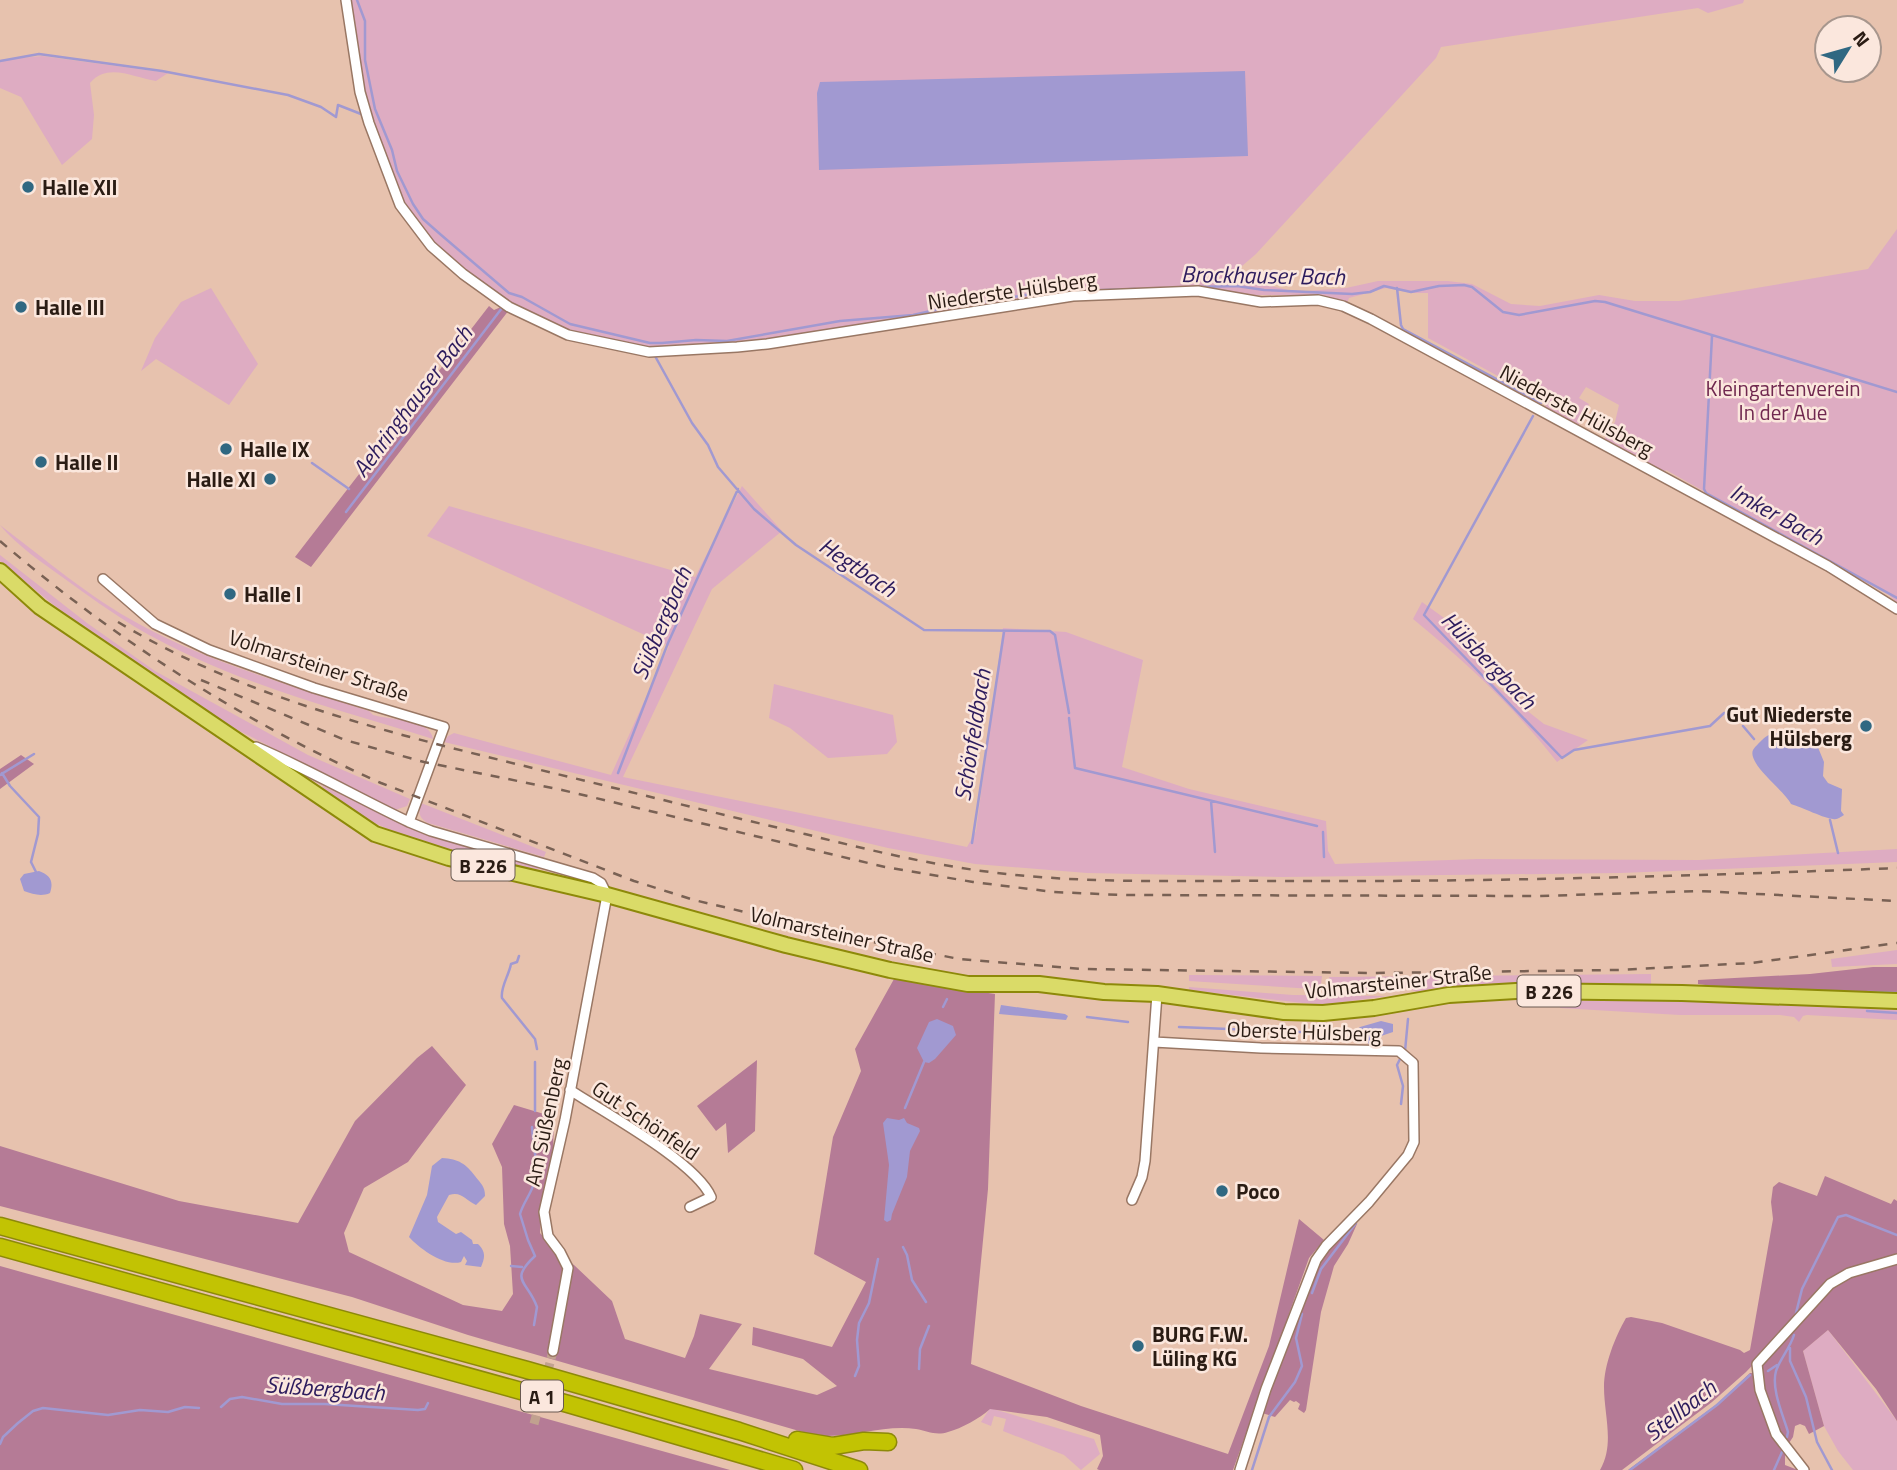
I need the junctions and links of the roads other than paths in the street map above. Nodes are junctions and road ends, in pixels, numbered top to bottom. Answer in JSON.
{"nodes":[{"id":1,"x":346,"y":0,"type":"edge"},
{"id":2,"x":0,"y":571,"type":"edge"},
{"id":3,"x":103,"y":579,"type":"dead end"},
{"id":4,"x":1897,"y":609,"type":"edge"},
{"id":5,"x":231,"y":737,"type":"junction"},
{"id":6,"x":409,"y":822,"type":"junction"},
{"id":7,"x":607,"y":895,"type":"junction"},
{"id":8,"x":1157,"y":994,"type":"junction"},
{"id":9,"x":1897,"y":1001,"type":"edge"},
{"id":10,"x":1154,"y":1042,"type":"junction"},
{"id":11,"x":570,"y":1090,"type":"junction"},
{"id":12,"x":1132,"y":1200,"type":"dead end"},
{"id":13,"x":690,"y":1207,"type":"dead end"},
{"id":14,"x":0,"y":1226,"type":"edge"},
{"id":15,"x":0,"y":1248,"type":"edge"},
{"id":16,"x":1897,"y":1259,"type":"edge"},
{"id":17,"x":553,"y":1351,"type":"tunnel mouth"},
{"id":18,"x":739,"y":1431,"type":"junction"},
{"id":19,"x":888,"y":1442,"type":"dead end"},
{"id":20,"x":794,"y":1470,"type":"edge"},
{"id":21,"x":859,"y":1470,"type":"edge"},
{"id":22,"x":1240,"y":1470,"type":"edge"},
{"id":23,"x":1804,"y":1470,"type":"edge"}],
"edges":[{"from":1,"to":4,"type":"street","name":"Niederste Hülsberg"},
{"from":2,"to":5,"type":"main road","name":"Volmarsteiner Straße","number":"B 226"},
{"from":3,"to":6,"type":"street","name":"Volmarsteiner Straße"},
{"from":5,"to":6,"type":"street","name":"Volmarsteiner Straße"},
{"from":5,"to":7,"type":"main road","name":"Volmarsteiner Straße","number":"B 226"},
{"from":6,"to":7,"type":"street","name":"Volmarsteiner Straße"},
{"from":7,"to":8,"type":"main road","name":"Volmarsteiner Straße","number":"B 226"},
{"from":7,"to":11,"type":"street","name":"Am Süßenberg"},
{"from":8,"to":9,"type":"main road","name":"Volmarsteiner Straße","number":"B 226"},
{"from":8,"to":10,"type":"street"},
{"from":10,"to":12,"type":"street"},
{"from":10,"to":22,"type":"street","name":"Oberste Hülsberg"},
{"from":11,"to":13,"type":"street","name":"Gut Schönfeld"},
{"from":11,"to":17,"type":"street","name":"Am Süßenberg"},
{"from":14,"to":18,"type":"highway","number":"A 1"},
{"from":15,"to":20,"type":"highway","number":"A 1"},
{"from":16,"to":23,"type":"street"},
{"from":18,"to":19,"type":"highway"},
{"from":18,"to":21,"type":"highway","number":"A 1"}]}
